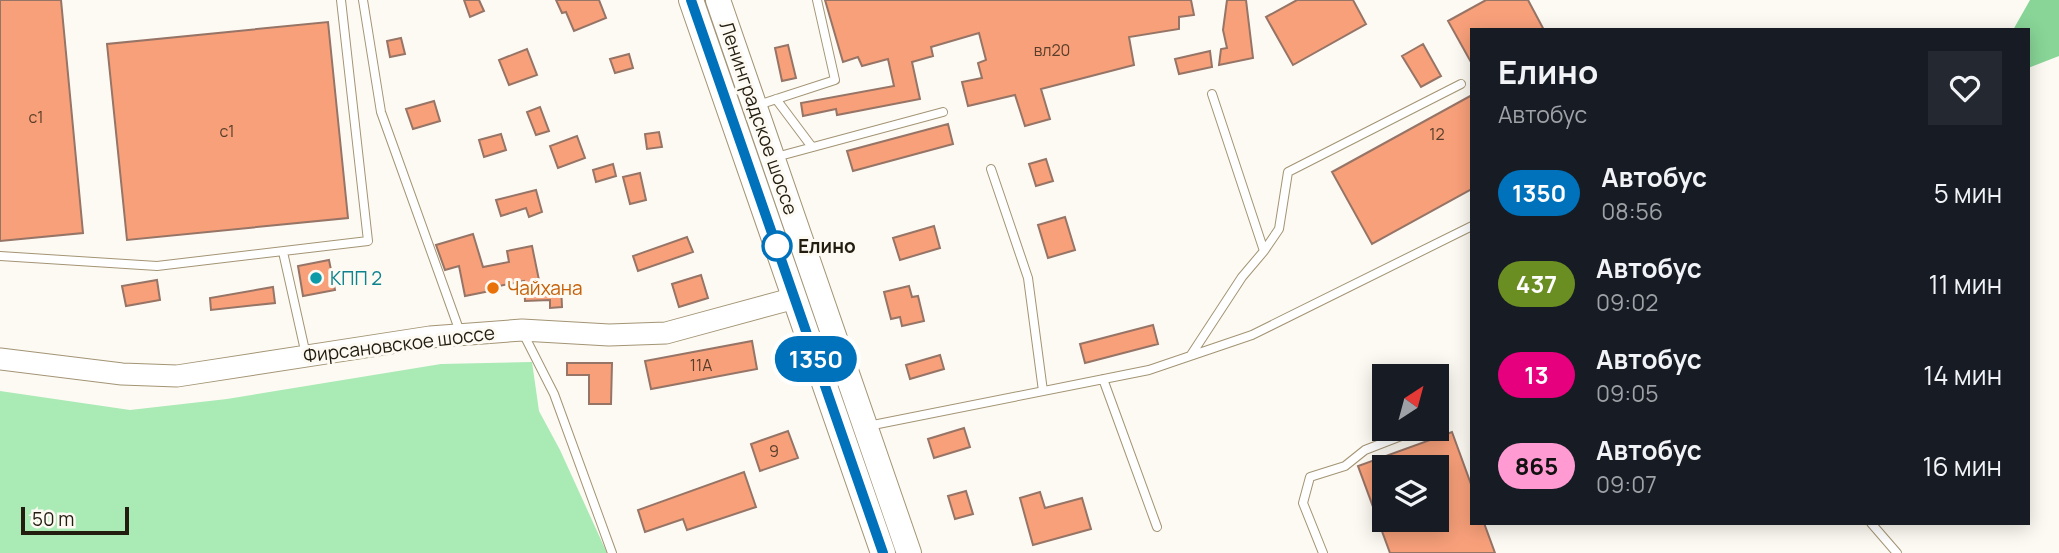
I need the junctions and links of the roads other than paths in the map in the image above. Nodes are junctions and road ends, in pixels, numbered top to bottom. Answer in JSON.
{"nodes":[{"id":1,"x":341,"y":0,"type":"edge"},
{"id":2,"x":363,"y":0,"type":"edge"},
{"id":3,"x":691,"y":0,"type":"edge"},
{"id":4,"x":718,"y":0,"type":"edge"},
{"id":5,"x":817,"y":0,"type":"edge"},
{"id":6,"x":1461,"y":84,"type":"dead end"},
{"id":7,"x":1212,"y":94,"type":"dead end"},
{"id":8,"x":766,"y":102,"type":"junction"},
{"id":9,"x":943,"y":112,"type":"dead end"},
{"id":10,"x":812,"y":147,"type":"junction"},
{"id":11,"x":773,"y":158,"type":"junction"},
{"id":12,"x":991,"y":169,"type":"dead end"},
{"id":13,"x":1470,"y":227,"type":"edge"},
{"id":14,"x":1264,"y":251,"type":"junction"},
{"id":15,"x":283,"y":252,"type":"junction"},
{"id":16,"x":0,"y":256,"type":"edge"},
{"id":17,"x":794,"y":298,"type":"junction"},
{"id":18,"x":522,"y":330,"type":"junction"},
{"id":19,"x":461,"y":335,"type":"junction"},
{"id":20,"x":306,"y":355,"type":"junction"},
{"id":21,"x":1191,"y":355,"type":"junction"},
{"id":22,"x":0,"y":359,"type":"edge"},
{"id":23,"x":1103,"y":379,"type":"junction"},
{"id":24,"x":1043,"y":391,"type":"junction"},
{"id":25,"x":865,"y":426,"type":"junction"},
{"id":26,"x":1388,"y":441,"type":"edge"},
{"id":27,"x":1873,"y":525,"type":"edge"},
{"id":28,"x":1157,"y":527,"type":"dead end"},
{"id":29,"x":612,"y":553,"type":"edge"},
{"id":30,"x":883,"y":553,"type":"edge"},
{"id":31,"x":909,"y":553,"type":"edge"},
{"id":32,"x":1324,"y":553,"type":"edge"},
{"id":33,"x":1897,"y":553,"type":"edge"}],
"edges":[{"from":1,"to":15,"type":"lane"},
{"from":2,"to":19,"type":"lane"},
{"from":3,"to":17,"type":"highway","name":"Ленинградское шоссе"},
{"from":4,"to":8,"type":"highway","name":"Ленинградское шоссе"},
{"from":5,"to":8,"type":"lane"},
{"from":6,"to":14,"type":"lane"},
{"from":7,"to":14,"type":"lane"},
{"from":8,"to":10,"type":"lane"},
{"from":8,"to":11,"type":"highway","name":"Ленинградское шоссе"},
{"from":9,"to":10,"type":"lane"},
{"from":10,"to":11,"type":"lane"},
{"from":11,"to":25,"type":"highway","name":"Ленинградское шоссе"},
{"from":12,"to":24,"type":"lane"},
{"from":13,"to":21,"type":"lane"},
{"from":14,"to":21,"type":"lane"},
{"from":15,"to":16,"type":"lane"},
{"from":15,"to":20,"type":"lane"},
{"from":17,"to":18,"type":"main road","name":"Фирсановское шоссе"},
{"from":17,"to":30,"type":"highway","name":"Ленинградское шоссе"},
{"from":18,"to":19,"type":"main road","name":"Фирсановское шоссе"},
{"from":18,"to":29,"type":"lane"},
{"from":19,"to":20,"type":"main road","name":"Фирсановское шоссе"},
{"from":20,"to":22,"type":"main road","name":"Фирсановское шоссе"},
{"from":21,"to":23,"type":"lane"},
{"from":23,"to":24,"type":"lane"},
{"from":23,"to":28,"type":"lane"},
{"from":24,"to":25,"type":"lane"},
{"from":25,"to":31,"type":"highway","name":"Ленинградское шоссе"},
{"from":26,"to":32,"type":"lane"},
{"from":27,"to":33,"type":"lane"}]}
